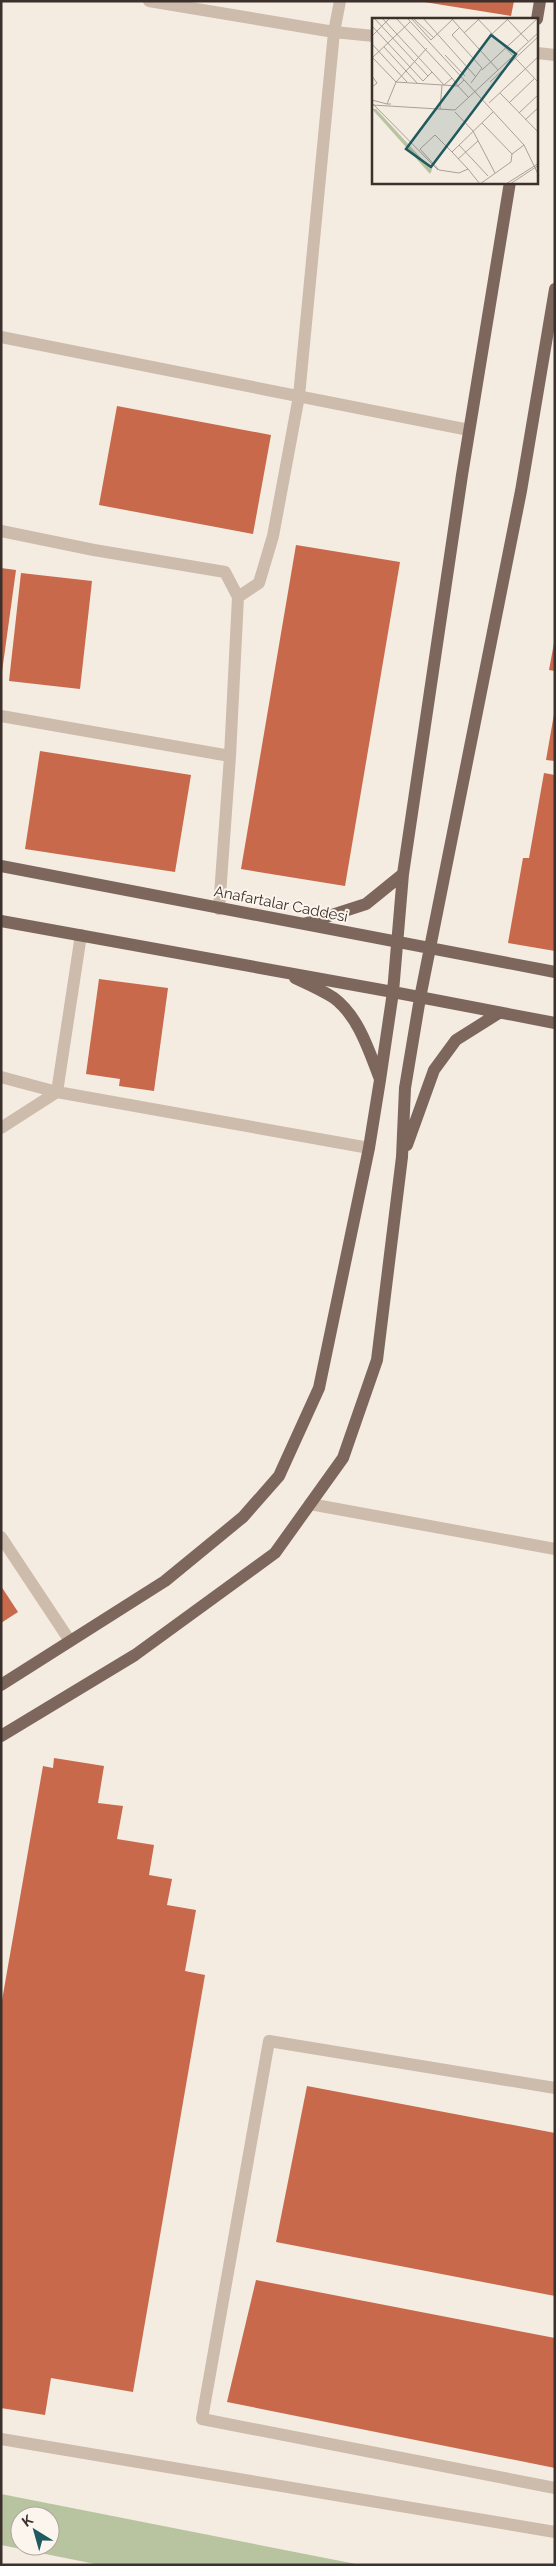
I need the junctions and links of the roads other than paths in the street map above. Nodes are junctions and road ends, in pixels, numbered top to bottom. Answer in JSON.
{"nodes":[{"id":1,"x":150,"y":1,"type":"edge"},
{"id":2,"x":340,"y":1,"type":"edge"},
{"id":3,"x":540,"y":1,"type":"edge"},
{"id":4,"x":537,"y":18,"type":"edge"},
{"id":5,"x":334,"y":32,"type":"junction"},
{"id":6,"x":372,"y":36,"type":"edge"},
{"id":7,"x":538,"y":53,"type":"edge"},
{"id":8,"x":555,"y":55,"type":"edge"},
{"id":9,"x":510,"y":184,"type":"edge"},
{"id":10,"x":555,"y":289,"type":"edge"},
{"id":11,"x":1,"y":338,"type":"edge"},
{"id":12,"x":299,"y":396,"type":"junction"},
{"id":13,"x":469,"y":430,"type":"junction"},
{"id":14,"x":1,"y":531,"type":"edge"},
{"id":15,"x":238,"y":597,"type":"junction"},
{"id":16,"x":1,"y":716,"type":"edge"},
{"id":17,"x":230,"y":756,"type":"junction"},
{"id":18,"x":1,"y":866,"type":"edge"},
{"id":19,"x":402,"y":874,"type":"junction"},
{"id":20,"x":219,"y":909,"type":"junction"},
{"id":21,"x":1,"y":922,"type":"edge"},
{"id":22,"x":302,"y":925,"type":"junction"},
{"id":23,"x":82,"y":935,"type":"junction"},
{"id":24,"x":396,"y":942,"type":"junction"},
{"id":25,"x":430,"y":949,"type":"junction"},
{"id":26,"x":284,"y":972,"type":"junction"},
{"id":27,"x":555,"y":972,"type":"edge"},
{"id":28,"x":393,"y":992,"type":"junction"},
{"id":29,"x":420,"y":998,"type":"junction"},
{"id":30,"x":499,"y":1013,"type":"junction"},
{"id":31,"x":555,"y":1023,"type":"edge"},
{"id":32,"x":1,"y":1077,"type":"edge"},
{"id":33,"x":380,"y":1080,"type":"junction"},
{"id":34,"x":57,"y":1092,"type":"junction"},
{"id":35,"x":1,"y":1128,"type":"edge"},
{"id":36,"x":369,"y":1148,"type":"junction"},
{"id":37,"x":402,"y":1157,"type":"junction"},
{"id":38,"x":310,"y":1504,"type":"junction"},
{"id":39,"x":1,"y":1537,"type":"edge"},
{"id":40,"x":555,"y":1549,"type":"edge"},
{"id":41,"x":70,"y":1641,"type":"junction"},
{"id":42,"x":1,"y":1685,"type":"edge"},
{"id":43,"x":1,"y":1736,"type":"edge"},
{"id":44,"x":555,"y":2088,"type":"edge"},
{"id":45,"x":1,"y":2439,"type":"edge"},
{"id":46,"x":555,"y":2488,"type":"edge"},
{"id":47,"x":555,"y":2532,"type":"edge"}],
"edges":[{"from":1,"to":5,"type":"street"},
{"from":2,"to":5,"type":"street"},
{"from":3,"to":4,"type":"main road"},
{"from":5,"to":6,"type":"street"},
{"from":5,"to":12,"type":"street"},
{"from":7,"to":8,"type":"street"},
{"from":9,"to":13,"type":"main road"},
{"from":10,"to":25,"type":"main road"},
{"from":11,"to":12,"type":"street"},
{"from":12,"to":13,"type":"street"},
{"from":12,"to":15,"type":"street"},
{"from":13,"to":19,"type":"main road"},
{"from":14,"to":15,"type":"street"},
{"from":15,"to":17,"type":"street"},
{"from":16,"to":17,"type":"street"},
{"from":17,"to":20,"type":"street"},
{"from":18,"to":20,"type":"main road","name":"Anafartalar Caddesi"},
{"from":19,"to":22,"type":"main road"},
{"from":19,"to":24,"type":"main road"},
{"from":20,"to":22,"type":"main road","name":"Anafartalar Caddesi"},
{"from":21,"to":23,"type":"main road"},
{"from":22,"to":24,"type":"main road","name":"Anafartalar Caddesi"},
{"from":23,"to":26,"type":"main road"},
{"from":23,"to":34,"type":"street"},
{"from":24,"to":25,"type":"main road","name":"Anafartalar Caddesi"},
{"from":24,"to":28,"type":"main road"},
{"from":25,"to":27,"type":"main road","name":"Anafartalar Caddesi"},
{"from":25,"to":29,"type":"main road"},
{"from":26,"to":28,"type":"main road"},
{"from":26,"to":33,"type":"main road"},
{"from":28,"to":29,"type":"main road"},
{"from":28,"to":33,"type":"main road"},
{"from":29,"to":30,"type":"main road"},
{"from":29,"to":37,"type":"main road"},
{"from":30,"to":31,"type":"main road"},
{"from":30,"to":37,"type":"main road"},
{"from":32,"to":34,"type":"street"},
{"from":33,"to":36,"type":"main road"},
{"from":34,"to":35,"type":"street"},
{"from":34,"to":36,"type":"street"},
{"from":36,"to":41,"type":"main road"},
{"from":37,"to":38,"type":"main road"},
{"from":38,"to":40,"type":"street"},
{"from":38,"to":43,"type":"main road"},
{"from":39,"to":41,"type":"street"},
{"from":41,"to":42,"type":"main road"},
{"from":44,"to":46,"type":"street"},
{"from":45,"to":47,"type":"street"}]}
